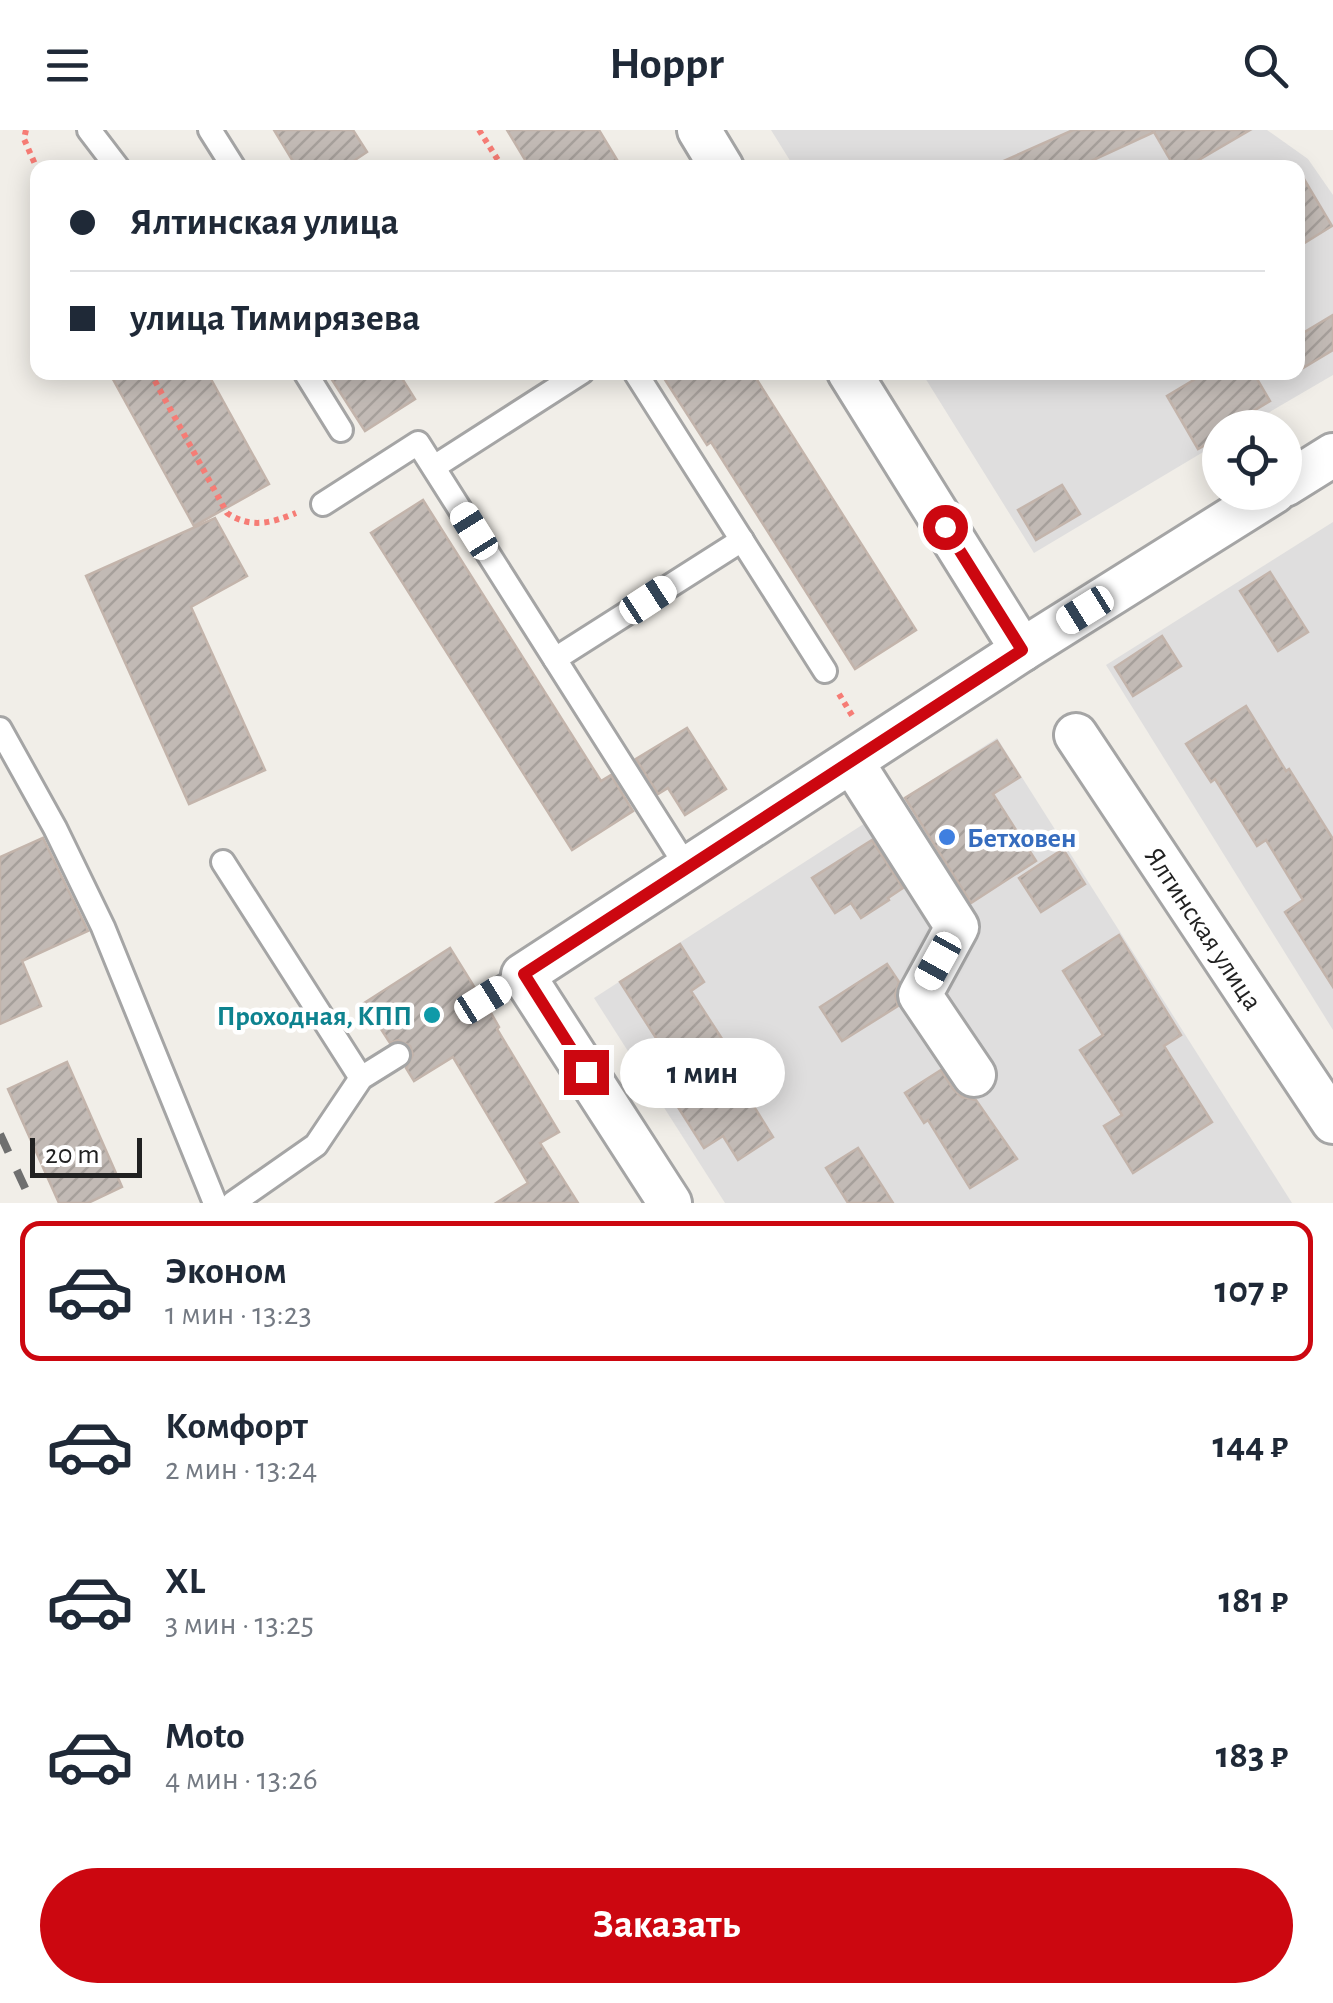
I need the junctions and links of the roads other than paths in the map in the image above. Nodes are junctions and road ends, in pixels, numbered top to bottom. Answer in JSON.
{"nodes":[{"id":1,"x":89,"y":130,"type":"edge"},
{"id":2,"x":210,"y":130,"type":"edge"},
{"id":3,"x":699,"y":130,"type":"edge"},
{"id":4,"x":112,"y":160,"type":"edge"},
{"id":5,"x":229,"y":160,"type":"edge"},
{"id":6,"x":717,"y":160,"type":"edge"},
{"id":7,"x":309,"y":380,"type":"edge"},
{"id":8,"x":570,"y":380,"type":"edge"},
{"id":9,"x":640,"y":380,"type":"edge"},
{"id":10,"x":854,"y":380,"type":"edge"},
{"id":11,"x":341,"y":430,"type":"dead end"},
{"id":12,"x":1333,"y":456,"type":"edge"},
{"id":13,"x":434,"y":467,"type":"junction"},
{"id":14,"x":1302,"y":475,"type":"edge"},
{"id":15,"x":322,"y":504,"type":"road end"},
{"id":16,"x":1245,"y":510,"type":"edge"},
{"id":17,"x":742,"y":540,"type":"junction"},
{"id":18,"x":1022,"y":650,"type":"junction"},
{"id":19,"x":555,"y":659,"type":"junction"},
{"id":20,"x":824,"y":671,"type":"road end"},
{"id":21,"x":0,"y":729,"type":"edge"},
{"id":22,"x":1076,"y":735,"type":"dead end"},
{"id":23,"x":862,"y":755,"type":"junction"},
{"id":24,"x":223,"y":862,"type":"dead end"},
{"id":25,"x":688,"y":869,"type":"junction"},
{"id":26,"x":524,"y":974,"type":"junction"},
{"id":27,"x":483,"y":1000,"type":"dead end"},
{"id":28,"x":398,"y":1055,"type":"dead end"},
{"id":29,"x":974,"y":1075,"type":"dead end"},
{"id":30,"x":361,"y":1078,"type":"junction"},
{"id":31,"x":1333,"y":1122,"type":"edge"},
{"id":32,"x":215,"y":1203,"type":"edge"},
{"id":33,"x":233,"y":1203,"type":"edge"},
{"id":34,"x":670,"y":1203,"type":"edge"}],
"edges":[{"from":1,"to":4,"type":"lane"},
{"from":2,"to":5,"type":"lane"},
{"from":3,"to":6,"type":"street"},
{"from":7,"to":11,"type":"lane"},
{"from":8,"to":13,"type":"lane"},
{"from":9,"to":17,"type":"lane"},
{"from":10,"to":18,"type":"street"},
{"from":12,"to":14,"type":"street"},
{"from":13,"to":15,"type":"lane"},
{"from":13,"to":19,"type":"lane"},
{"from":16,"to":18,"type":"street"},
{"from":17,"to":19,"type":"lane"},
{"from":17,"to":20,"type":"lane"},
{"from":18,"to":23,"type":"street"},
{"from":19,"to":25,"type":"lane"},
{"from":21,"to":32,"type":"lane"},
{"from":22,"to":31,"type":"street","name":"Ялтинская улица"},
{"from":23,"to":25,"type":"street"},
{"from":23,"to":29,"type":"street"},
{"from":24,"to":30,"type":"lane"},
{"from":25,"to":26,"type":"street"},
{"from":26,"to":27,"type":"lane"},
{"from":26,"to":34,"type":"street"},
{"from":28,"to":30,"type":"lane"},
{"from":30,"to":33,"type":"lane"}]}
